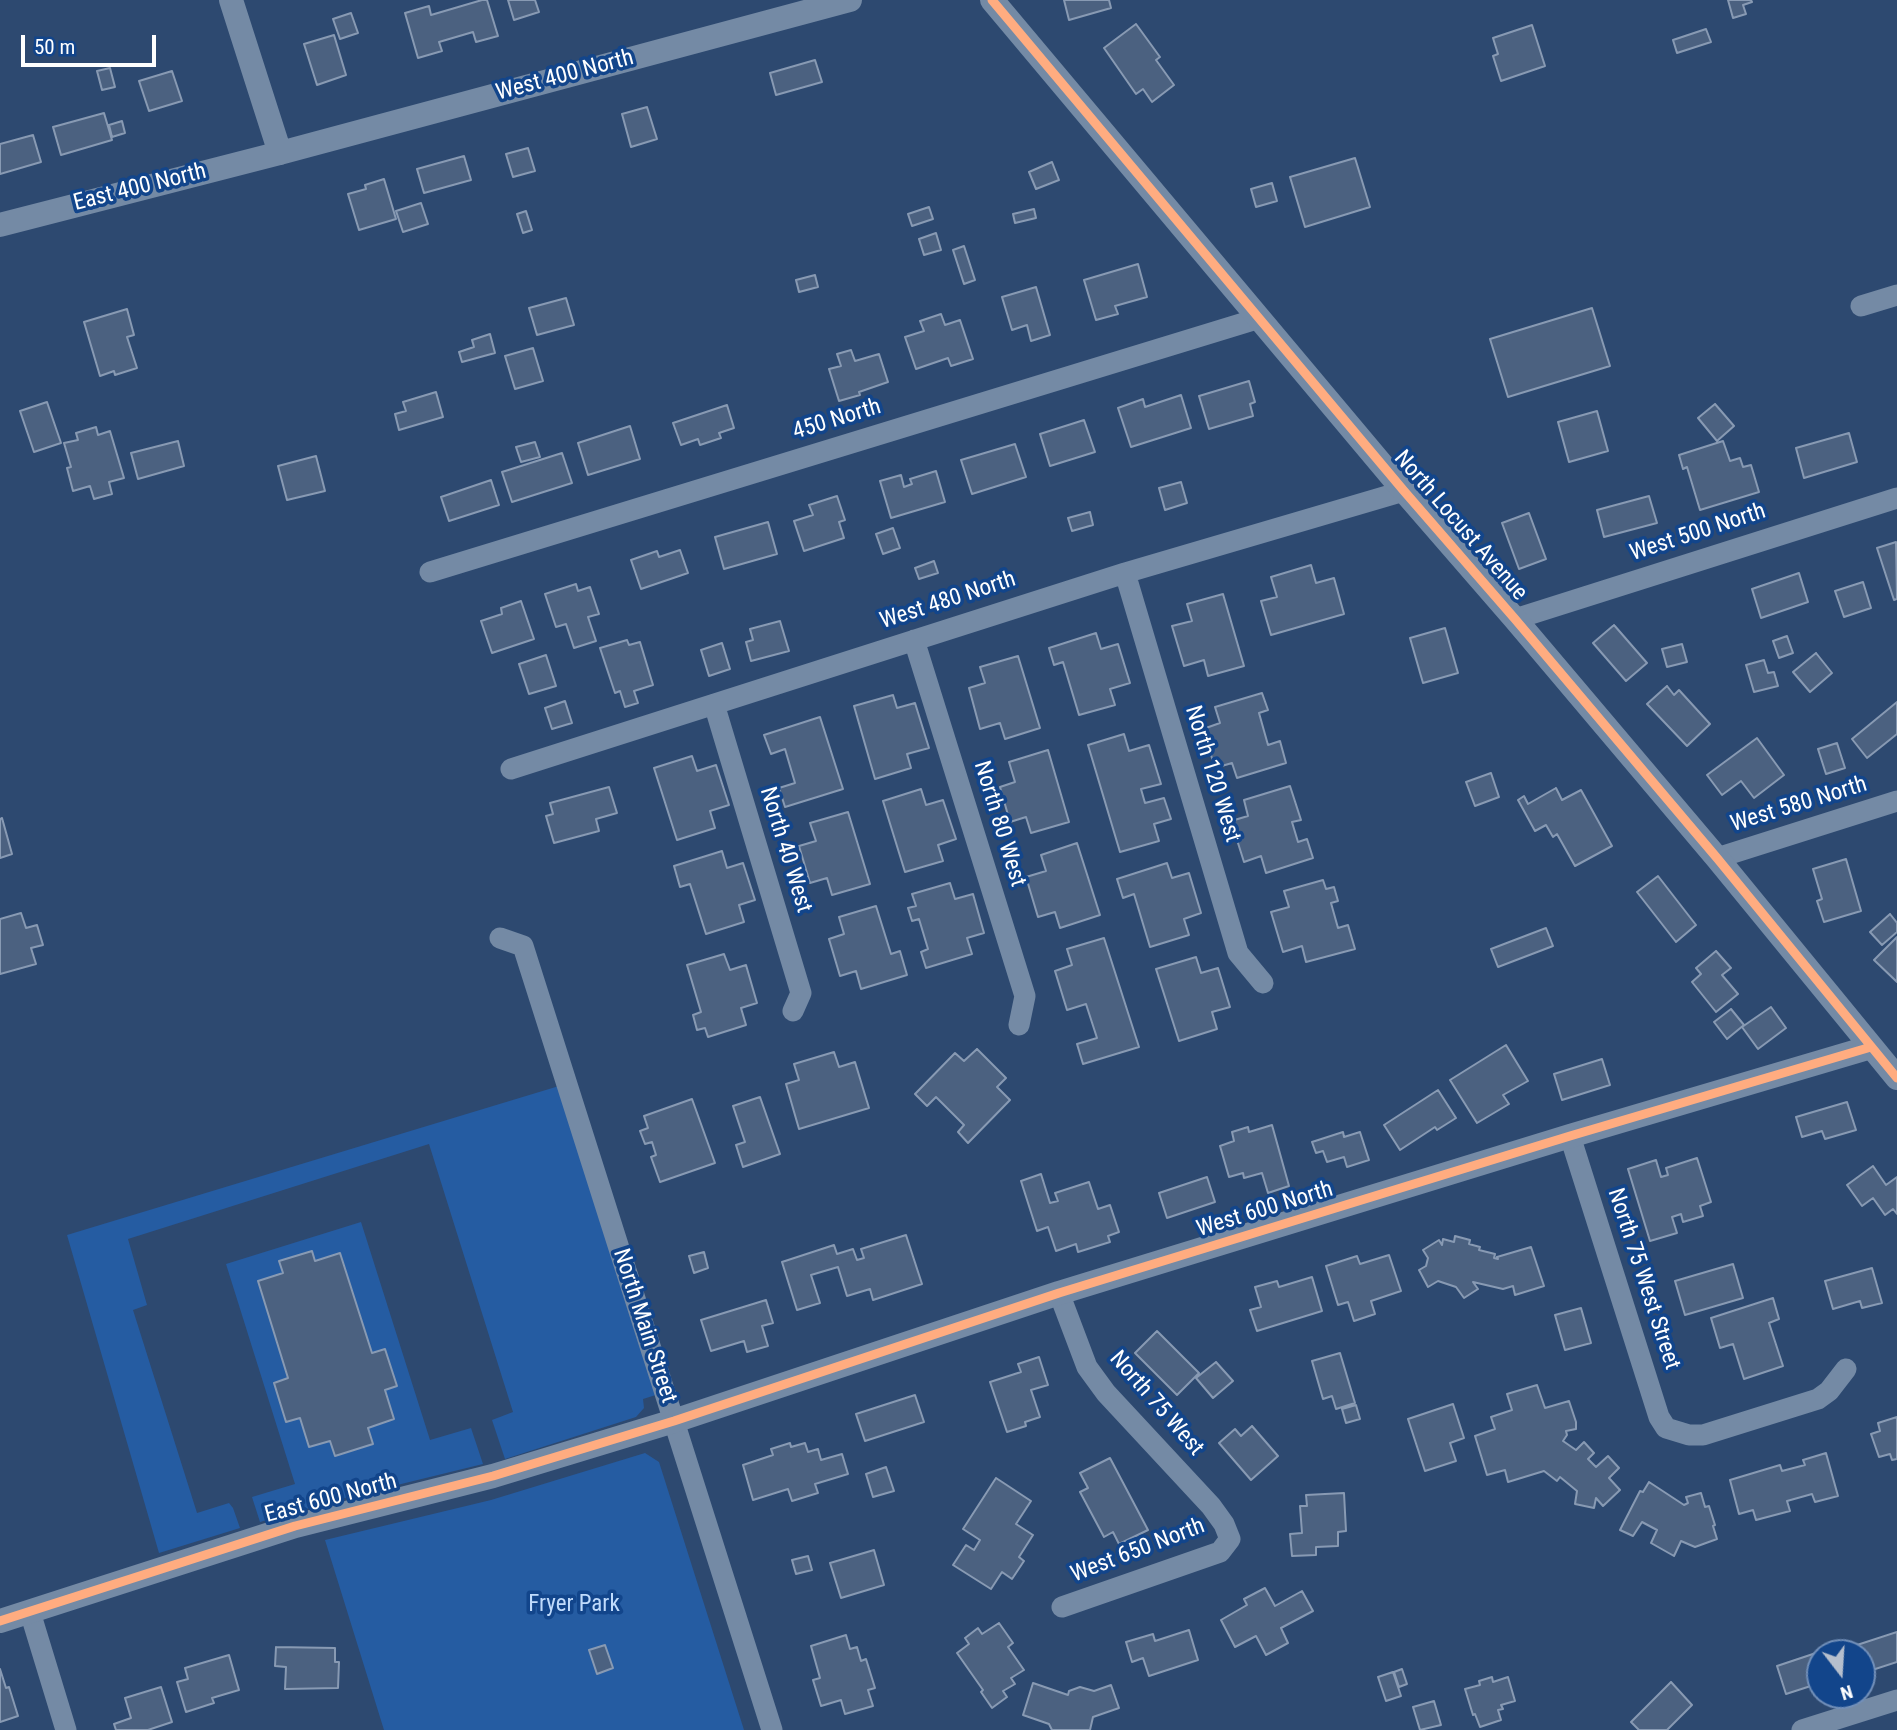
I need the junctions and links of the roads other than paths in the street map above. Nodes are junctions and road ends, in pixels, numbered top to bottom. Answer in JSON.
{"nodes":[{"id":1,"x":231,"y":0,"type":"edge"},
{"id":2,"x":850,"y":0,"type":"edge"},
{"id":3,"x":992,"y":0,"type":"edge"},
{"id":4,"x":280,"y":153,"type":"junction"},
{"id":5,"x":0,"y":225,"type":"edge"},
{"id":6,"x":1897,"y":295,"type":"edge"},
{"id":7,"x":1861,"y":306,"type":"dead end"},
{"id":8,"x":1260,"y":317,"type":"junction"},
{"id":9,"x":1404,"y":491,"type":"junction"},
{"id":10,"x":1897,"y":498,"type":"edge"},
{"id":11,"x":430,"y":572,"type":"dead end"},
{"id":12,"x":1125,"y":573,"type":"junction"},
{"id":13,"x":1515,"y":619,"type":"junction"},
{"id":14,"x":914,"y":640,"type":"junction"},
{"id":15,"x":714,"y":704,"type":"junction"},
{"id":16,"x":511,"y":769,"type":"dead end"},
{"id":17,"x":1897,"y":801,"type":"edge"},
{"id":18,"x":1717,"y":858,"type":"junction"},
{"id":19,"x":500,"y":938,"type":"dead end"},
{"id":20,"x":1263,"y":983,"type":"dead end"},
{"id":21,"x":793,"y":1011,"type":"dead end"},
{"id":22,"x":1019,"y":1025,"type":"dead end"},
{"id":23,"x":1871,"y":1047,"type":"junction"},
{"id":24,"x":1897,"y":1078,"type":"edge"},
{"id":25,"x":1570,"y":1136,"type":"junction"},
{"id":26,"x":1059,"y":1293,"type":"junction"},
{"id":27,"x":1846,"y":1369,"type":"dead end"},
{"id":28,"x":674,"y":1421,"type":"junction"},
{"id":29,"x":1230,"y":1539,"type":"joint"},
{"id":30,"x":1062,"y":1607,"type":"dead end"},
{"id":31,"x":30,"y":1612,"type":"junction"},
{"id":32,"x":0,"y":1621,"type":"edge"},
{"id":33,"x":1897,"y":1700,"type":"edge"},
{"id":34,"x":66,"y":1730,"type":"edge"},
{"id":35,"x":772,"y":1730,"type":"edge"},
{"id":36,"x":1802,"y":1730,"type":"edge"}],
"edges":[{"from":1,"to":4,"type":"street"},
{"from":2,"to":4,"type":"street","name":"West 400 North"},
{"from":3,"to":8,"type":"street","name":"North Locust Avenue"},
{"from":4,"to":5,"type":"street","name":"East 400 North"},
{"from":6,"to":7,"type":"street"},
{"from":8,"to":9,"type":"street","name":"North Locust Avenue"},
{"from":8,"to":11,"type":"street","name":"450 North"},
{"from":9,"to":12,"type":"street","name":"West 480 North"},
{"from":9,"to":13,"type":"street","name":"North Locust Avenue"},
{"from":10,"to":13,"type":"street","name":"West 500 North"},
{"from":12,"to":14,"type":"street","name":"West 480 North"},
{"from":12,"to":20,"type":"street","name":"North 120 West"},
{"from":13,"to":18,"type":"street","name":"North Locust Avenue"},
{"from":14,"to":15,"type":"street","name":"West 480 North"},
{"from":14,"to":22,"type":"street","name":"North 80 West"},
{"from":15,"to":16,"type":"street","name":"West 480 North"},
{"from":15,"to":21,"type":"street","name":"North 40 West"},
{"from":17,"to":18,"type":"street","name":"West 580 North"},
{"from":18,"to":23,"type":"street","name":"North Locust Avenue"},
{"from":19,"to":28,"type":"street","name":"North Main Street"},
{"from":23,"to":24,"type":"street","name":"North Locust Avenue"},
{"from":23,"to":25,"type":"street","name":"West 600 North"},
{"from":25,"to":26,"type":"street","name":"West 600 North"},
{"from":25,"to":27,"type":"street","name":"North 75 West Street"},
{"from":26,"to":28,"type":"street","name":"West 600 North"},
{"from":26,"to":29,"type":"street","name":"North 75 West"},
{"from":28,"to":31,"type":"street","name":"East 600 North"},
{"from":28,"to":35,"type":"street","name":"North Main Street"},
{"from":29,"to":30,"type":"street","name":"West 650 North"},
{"from":31,"to":32,"type":"street","name":"East 600 North"},
{"from":31,"to":34,"type":"street"},
{"from":33,"to":36,"type":"street"}]}
